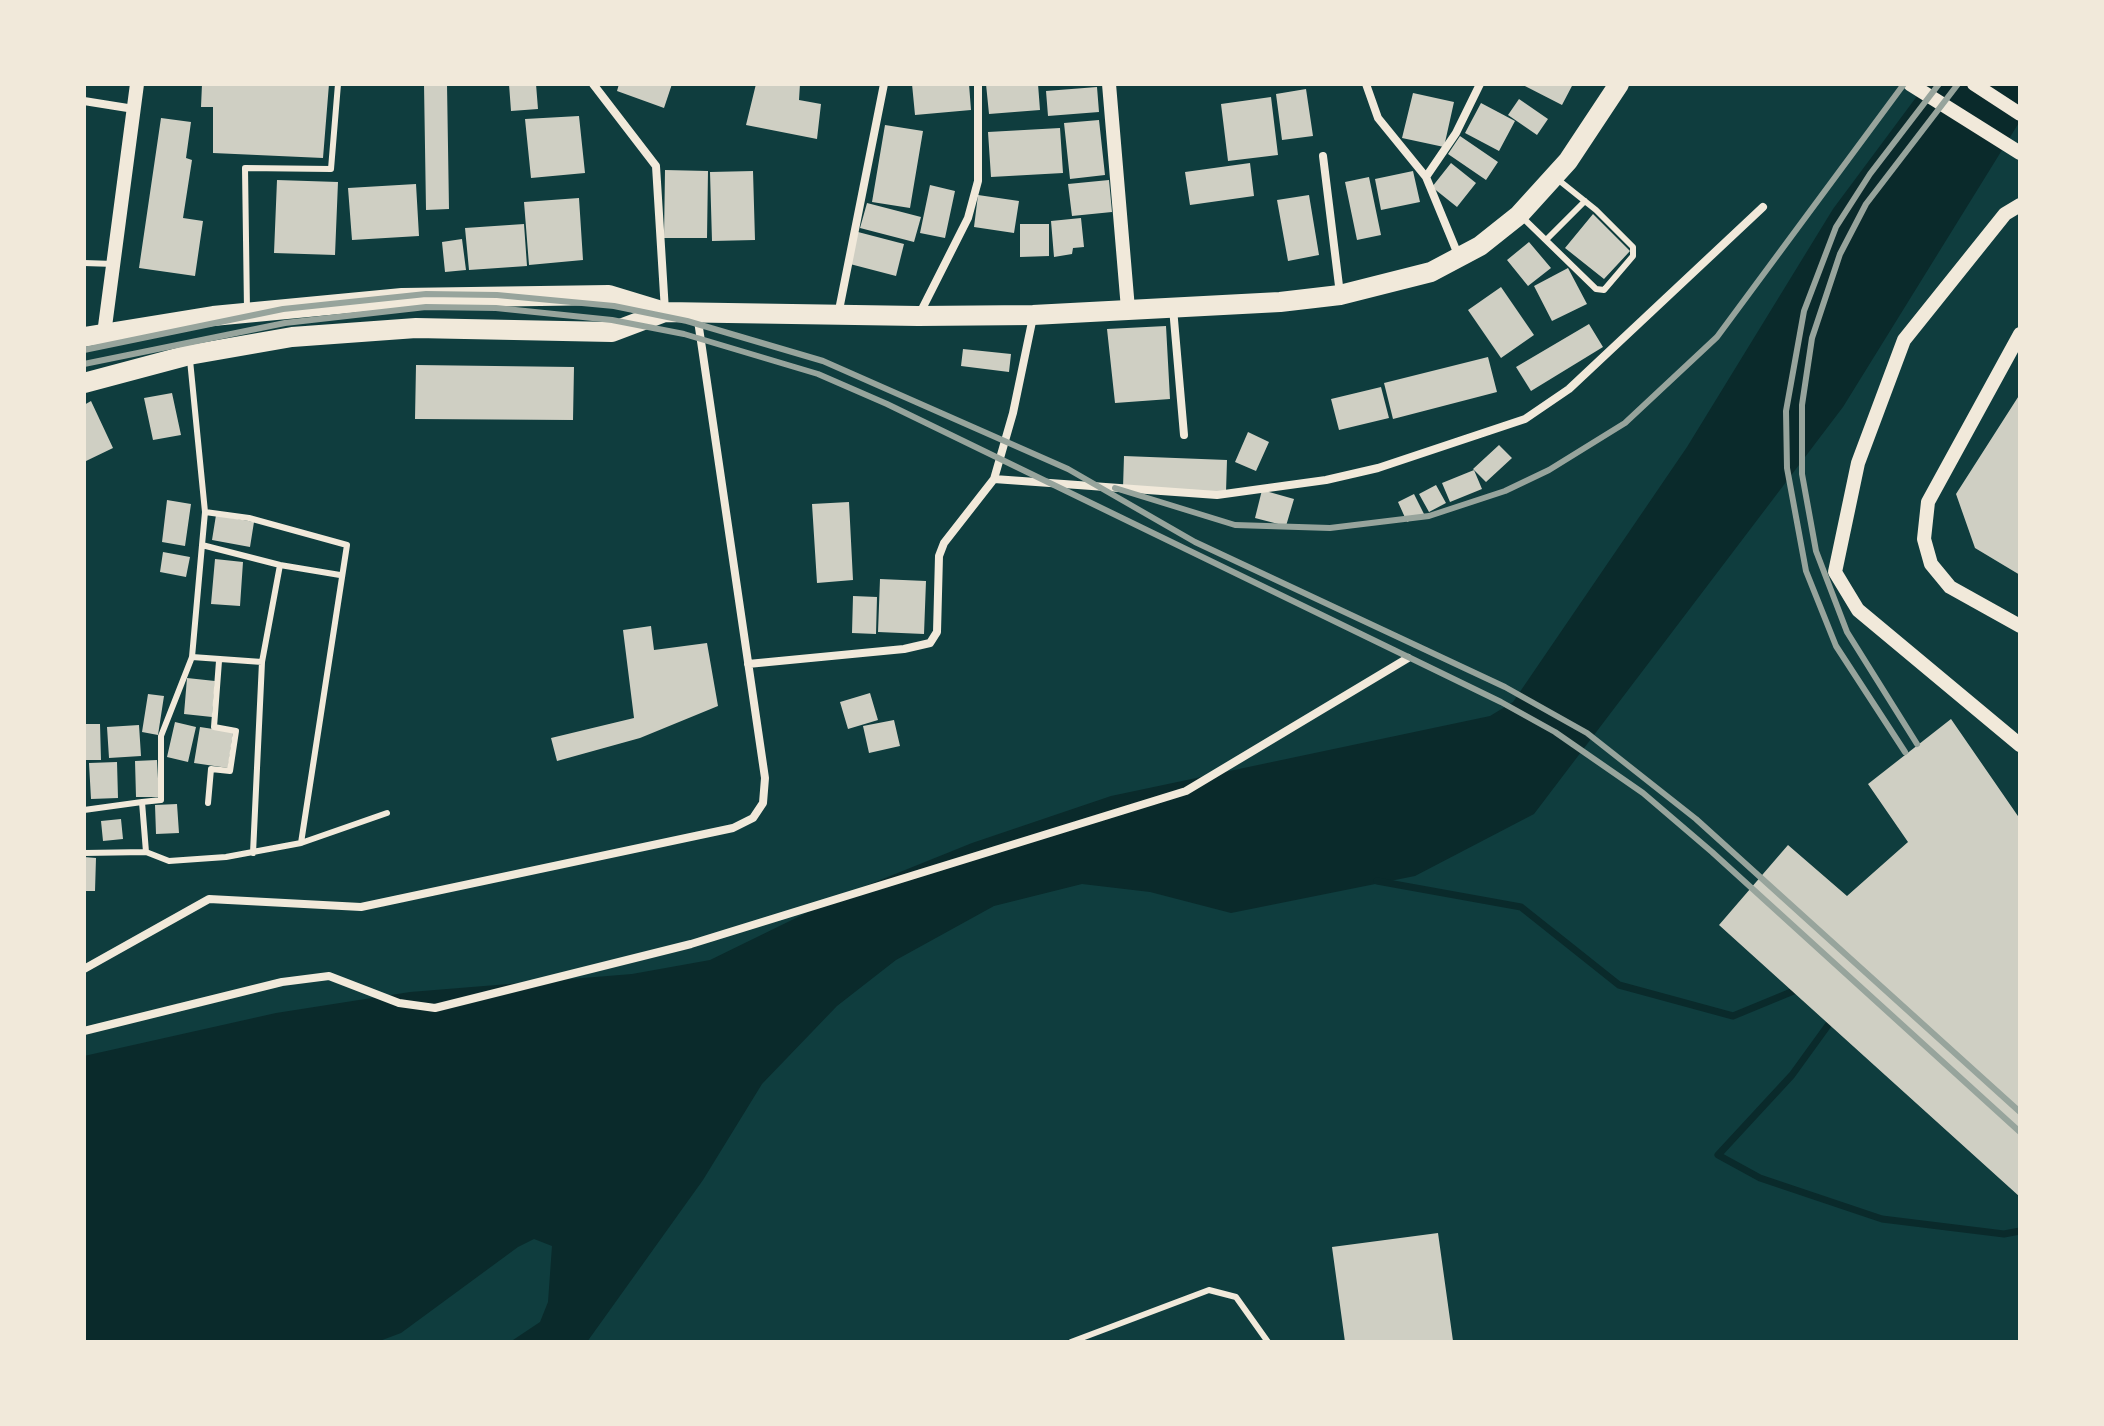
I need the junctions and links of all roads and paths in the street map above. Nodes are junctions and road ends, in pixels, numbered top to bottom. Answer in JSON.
{"nodes":[{"id":1,"x":137,"y":84,"type":"edge"},
{"id":2,"x":338,"y":84,"type":"edge"},
{"id":3,"x":884,"y":84,"type":"edge"},
{"id":4,"x":978,"y":84,"type":"edge"},
{"id":5,"x":1109,"y":84,"type":"edge"},
{"id":6,"x":1366,"y":84,"type":"edge"},
{"id":7,"x":1480,"y":84,"type":"edge"},
{"id":8,"x":1619,"y":84,"type":"edge"},
{"id":9,"x":1910,"y":84,"type":"edge"},
{"id":10,"x":1974,"y":84,"type":"edge"},
{"id":11,"x":596,"y":85,"type":"edge"},
{"id":12,"x":84,"y":101,"type":"edge"},
{"id":13,"x":134,"y":109,"type":"junction"},
{"id":14,"x":2020,"y":114,"type":"edge"},
{"id":15,"x":2020,"y":153,"type":"edge"},
{"id":16,"x":1323,"y":156,"type":"dead end"},
{"id":17,"x":1554,"y":176,"type":"junction"},
{"id":18,"x":1426,"y":177,"type":"junction"},
{"id":19,"x":1585,"y":201,"type":"junction"},
{"id":20,"x":2020,"y":205,"type":"edge"},
{"id":21,"x":1763,"y":207,"type":"dead end"},
{"id":22,"x":1519,"y":215,"type":"junction"},
{"id":23,"x":1546,"y":240,"type":"junction"},
{"id":24,"x":1459,"y":257,"type":"junction"},
{"id":25,"x":84,"y":263,"type":"edge"},
{"id":26,"x":114,"y":264,"type":"junction"},
{"id":27,"x":1340,"y":295,"type":"junction"},
{"id":28,"x":1173,"y":307,"type":"junction"},
{"id":29,"x":1128,"y":309,"type":"junction"},
{"id":30,"x":247,"y":312,"type":"junction"},
{"id":31,"x":665,"y":312,"type":"junction"},
{"id":32,"x":697,"y":313,"type":"junction"},
{"id":33,"x":838,"y":315,"type":"junction"},
{"id":34,"x":1033,"y":315,"type":"junction"},
{"id":35,"x":918,"y":316,"type":"junction"},
{"id":36,"x":2020,"y":334,"type":"edge"},
{"id":37,"x":94,"y":335,"type":"edge"},
{"id":38,"x":189,"y":355,"type":"junction"},
{"id":39,"x":84,"y":383,"type":"edge"},
{"id":40,"x":1184,"y":435,"type":"dead end"},
{"id":41,"x":994,"y":479,"type":"junction"},
{"id":42,"x":205,"y":512,"type":"junction"},
{"id":43,"x":202,"y":545,"type":"junction"},
{"id":44,"x":280,"y":565,"type":"junction"},
{"id":45,"x":340,"y":575,"type":"junction"},
{"id":46,"x":2020,"y":626,"type":"edge"},
{"id":47,"x":192,"y":657,"type":"junction"},
{"id":48,"x":1408,"y":658,"type":"dead end"},
{"id":49,"x":219,"y":661,"type":"junction"},
{"id":50,"x":262,"y":662,"type":"junction"},
{"id":51,"x":748,"y":664,"type":"junction"},
{"id":52,"x":2020,"y":745,"type":"edge"},
{"id":53,"x":142,"y":802,"type":"junction"},
{"id":54,"x":208,"y":803,"type":"dead end"},
{"id":55,"x":84,"y":810,"type":"edge"},
{"id":56,"x":387,"y":813,"type":"dead end"},
{"id":57,"x":301,"y":843,"type":"junction"},
{"id":58,"x":146,"y":852,"type":"junction"},
{"id":59,"x":84,"y":853,"type":"edge"},
{"id":60,"x":253,"y":853,"type":"junction"},
{"id":61,"x":84,"y":969,"type":"edge"},
{"id":62,"x":84,"y":1031,"type":"edge"},
{"id":63,"x":1071,"y":1342,"type":"edge"},
{"id":64,"x":1268,"y":1342,"type":"edge"}],
"edges":[{"from":1,"to":13,"type":"street"},
{"from":2,"to":30,"type":"lane"},
{"from":3,"to":33,"type":"street"},
{"from":4,"to":35,"type":"street"},
{"from":5,"to":29,"type":"street"},
{"from":6,"to":18,"type":"street"},
{"from":7,"to":18,"type":"street"},
{"from":8,"to":17,"type":"main road"},
{"from":9,"to":15,"type":"street"},
{"from":10,"to":14,"type":"street"},
{"from":11,"to":31,"type":"street"},
{"from":12,"to":13,"type":"street"},
{"from":13,"to":26,"type":"street"},
{"from":16,"to":27,"type":"street"},
{"from":17,"to":19,"type":"lane"},
{"from":17,"to":22,"type":"main road"},
{"from":18,"to":24,"type":"street"},
{"from":19,"to":23,"type":"lane"},
{"from":19,"to":23,"type":"lane"},
{"from":20,"to":52,"type":"street"},
{"from":21,"to":41,"type":"street"},
{"from":22,"to":23,"type":"lane"},
{"from":22,"to":24,"type":"main road"},
{"from":24,"to":27,"type":"main road"},
{"from":25,"to":26,"type":"lane"},
{"from":26,"to":37,"type":"street"},
{"from":27,"to":28,"type":"main road"},
{"from":28,"to":29,"type":"main road"},
{"from":28,"to":40,"type":"street"},
{"from":29,"to":34,"type":"main road"},
{"from":30,"to":31,"type":"main road"},
{"from":30,"to":37,"type":"main road"},
{"from":31,"to":32,"type":"main road"},
{"from":31,"to":38,"type":"main road"},
{"from":32,"to":33,"type":"main road"},
{"from":32,"to":51,"type":"street"},
{"from":33,"to":35,"type":"main road"},
{"from":34,"to":35,"type":"main road"},
{"from":34,"to":41,"type":"street"},
{"from":36,"to":46,"type":"street"},
{"from":38,"to":39,"type":"main road"},
{"from":38,"to":42,"type":"lane"},
{"from":41,"to":51,"type":"street"},
{"from":42,"to":43,"type":"lane"},
{"from":42,"to":45,"type":"lane"},
{"from":43,"to":44,"type":"lane"},
{"from":43,"to":47,"type":"lane"},
{"from":44,"to":45,"type":"lane"},
{"from":44,"to":50,"type":"lane"},
{"from":45,"to":57,"type":"lane"},
{"from":47,"to":49,"type":"lane"},
{"from":47,"to":53,"type":"lane"},
{"from":48,"to":62,"type":"street"},
{"from":49,"to":50,"type":"lane"},
{"from":49,"to":54,"type":"lane"},
{"from":50,"to":60,"type":"lane"},
{"from":51,"to":61,"type":"street"},
{"from":53,"to":55,"type":"lane"},
{"from":53,"to":58,"type":"lane"},
{"from":56,"to":57,"type":"lane"},
{"from":57,"to":60,"type":"lane"},
{"from":58,"to":59,"type":"lane"},
{"from":58,"to":60,"type":"lane"},
{"from":63,"to":64,"type":"lane"}]}
